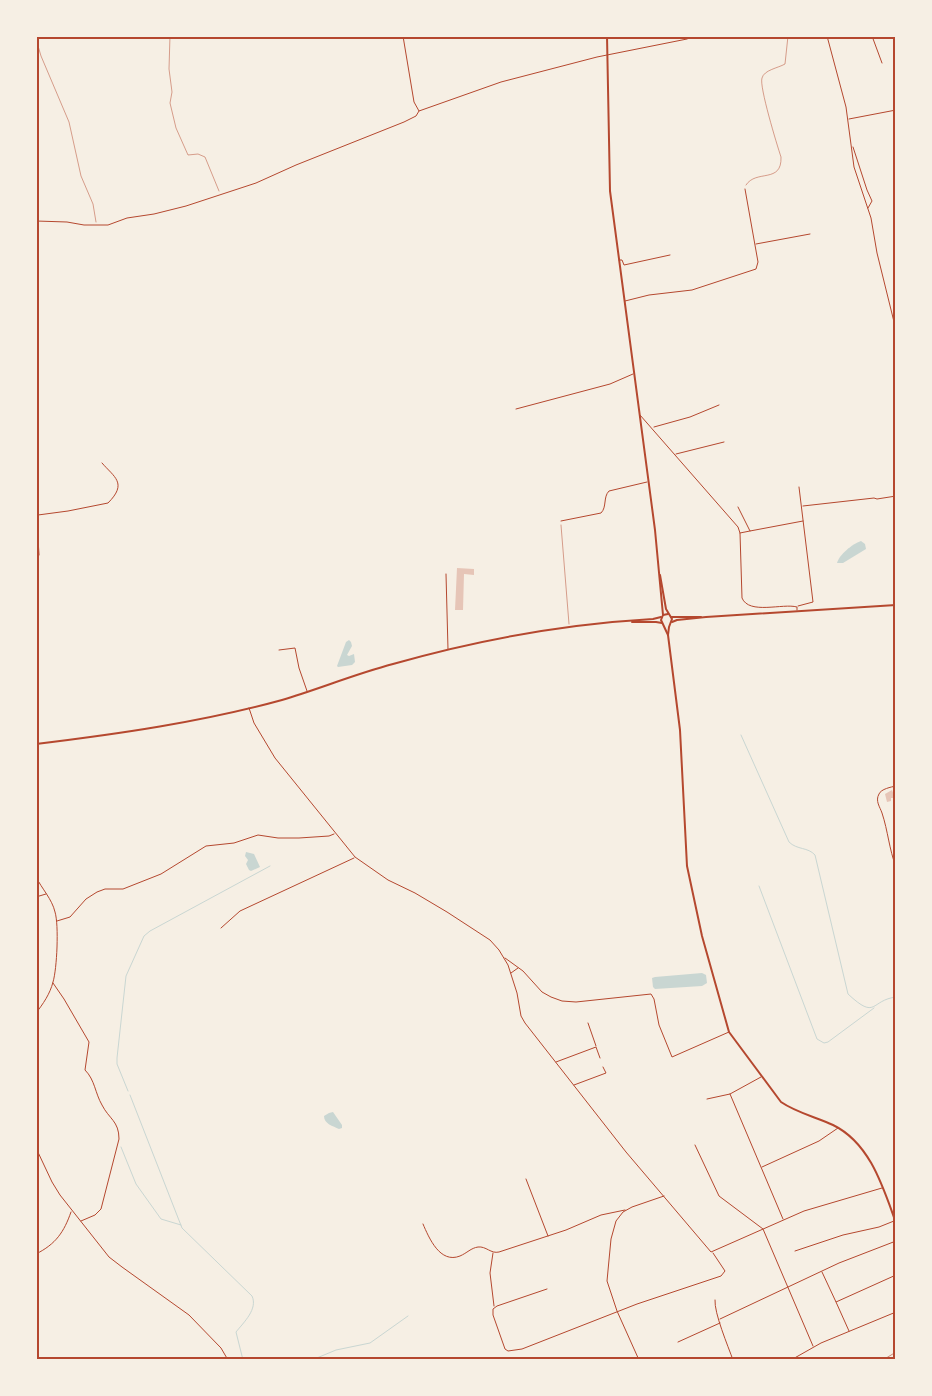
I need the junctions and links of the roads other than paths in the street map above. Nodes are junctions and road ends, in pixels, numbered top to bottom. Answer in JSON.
{"nodes":[{"id":1,"x":403,"y":36,"type":"edge"},
{"id":2,"x":607,"y":36,"type":"edge"},
{"id":3,"x":693,"y":36,"type":"edge"},
{"id":4,"x":827,"y":36,"type":"edge"},
{"id":5,"x":872,"y":36,"type":"edge"},
{"id":6,"x":608,"y":55,"type":"junction"},
{"id":7,"x":882,"y":63,"type":"dead end"},
{"id":8,"x":896,"y":110,"type":"edge"},
{"id":9,"x":420,"y":111,"type":"junction"},
{"id":10,"x":848,"y":119,"type":"junction"},
{"id":11,"x":853,"y":146,"type":"junction"},
{"id":12,"x":745,"y":189,"type":"road end"},
{"id":13,"x":868,"y":208,"type":"junction"},
{"id":14,"x":36,"y":221,"type":"edge"},
{"id":15,"x":810,"y":234,"type":"dead end"},
{"id":16,"x":755,"y":244,"type":"junction"},
{"id":17,"x":670,"y":254,"type":"dead end"},
{"id":18,"x":619,"y":260,"type":"junction"},
{"id":19,"x":624,"y":301,"type":"junction"},
{"id":20,"x":896,"y":330,"type":"edge"},
{"id":21,"x":634,"y":374,"type":"junction"},
{"id":22,"x":719,"y":405,"type":"dead end"},
{"id":23,"x":516,"y":409,"type":"dead end"},
{"id":24,"x":639,"y":415,"type":"junction"},
{"id":25,"x":653,"y":427,"type":"junction"},
{"id":26,"x":724,"y":442,"type":"dead end"},
{"id":27,"x":676,"y":454,"type":"junction"},
{"id":28,"x":102,"y":463,"type":"dead end"},
{"id":29,"x":648,"y":482,"type":"junction"},
{"id":30,"x":799,"y":487,"type":"dead end"},
{"id":31,"x":896,"y":496,"type":"edge"},
{"id":32,"x":36,"y":506,"type":"edge"},
{"id":33,"x":802,"y":506,"type":"junction"},
{"id":34,"x":738,"y":507,"type":"dead end"},
{"id":35,"x":38,"y":514,"type":"junction"},
{"id":36,"x":803,"y":520,"type":"junction"},
{"id":37,"x":561,"y":521,"type":"road end"},
{"id":38,"x":750,"y":531,"type":"junction"},
{"id":39,"x":740,"y":533,"type":"junction"},
{"id":40,"x":36,"y":560,"type":"edge"},
{"id":41,"x":446,"y":574,"type":"dead end"},
{"id":42,"x":660,"y":575,"type":"junction"},
{"id":43,"x":896,"y":605,"type":"edge"},
{"id":44,"x":797,"y":607,"type":"junction"},
{"id":45,"x":797,"y":611,"type":"junction"},
{"id":46,"x":662,"y":616,"type":"junction"},
{"id":47,"x":670,"y":616,"type":"junction"},
{"id":48,"x":706,"y":617,"type":"junction"},
{"id":49,"x":631,"y":622,"type":"junction"},
{"id":50,"x":670,"y":623,"type":"junction"},
{"id":51,"x":663,"y":624,"type":"junction"},
{"id":52,"x":668,"y":635,"type":"junction"},
{"id":53,"x":279,"y":650,"type":"dead end"},
{"id":54,"x":448,"y":650,"type":"junction"},
{"id":55,"x":308,"y":691,"type":"junction"},
{"id":56,"x":249,"y":708,"type":"junction"},
{"id":57,"x":36,"y":744,"type":"edge"},
{"id":58,"x":896,"y":786,"type":"edge"},
{"id":59,"x":335,"y":834,"type":"junction"},
{"id":60,"x":355,"y":857,"type":"junction"},
{"id":61,"x":896,"y":866,"type":"edge"},
{"id":62,"x":36,"y":878,"type":"edge"},
{"id":63,"x":46,"y":894,"type":"junction"},
{"id":64,"x":36,"y":898,"type":"edge"},
{"id":65,"x":56,"y":921,"type":"junction"},
{"id":66,"x":221,"y":928,"type":"dead end"},
{"id":67,"x":505,"y":958,"type":"junction"},
{"id":68,"x":519,"y":968,"type":"junction"},
{"id":69,"x":510,"y":973,"type":"junction"},
{"id":70,"x":53,"y":983,"type":"junction"},
{"id":71,"x":36,"y":1013,"type":"edge"},
{"id":72,"x":588,"y":1023,"type":"dead end"},
{"id":73,"x":729,"y":1032,"type":"junction"},
{"id":74,"x":596,"y":1047,"type":"junction"},
{"id":75,"x":600,"y":1058,"type":"dead end"},
{"id":76,"x":555,"y":1062,"type":"junction"},
{"id":77,"x":604,"y":1067,"type":"dead end"},
{"id":78,"x":762,"y":1077,"type":"junction"},
{"id":79,"x":574,"y":1085,"type":"junction"},
{"id":80,"x":730,"y":1094,"type":"junction"},
{"id":81,"x":707,"y":1099,"type":"dead end"},
{"id":82,"x":838,"y":1128,"type":"junction"},
{"id":83,"x":695,"y":1145,"type":"dead end"},
{"id":84,"x":36,"y":1148,"type":"edge"},
{"id":85,"x":761,"y":1167,"type":"junction"},
{"id":86,"x":526,"y":1179,"type":"dead end"},
{"id":87,"x":882,"y":1188,"type":"junction"},
{"id":88,"x":664,"y":1196,"type":"junction"},
{"id":89,"x":625,"y":1210,"type":"junction"},
{"id":90,"x":72,"y":1211,"type":"junction"},
{"id":91,"x":88,"y":1219,"type":"junction"},
{"id":92,"x":783,"y":1219,"type":"junction"},
{"id":93,"x":80,"y":1221,"type":"junction"},
{"id":94,"x":896,"y":1222,"type":"edge"},
{"id":95,"x":423,"y":1224,"type":"dead end"},
{"id":96,"x":85,"y":1226,"type":"junction"},
{"id":97,"x":763,"y":1230,"type":"junction"},
{"id":98,"x":548,"y":1236,"type":"junction"},
{"id":99,"x":896,"y":1241,"type":"edge"},
{"id":100,"x":795,"y":1251,"type":"dead end"},
{"id":101,"x":493,"y":1253,"type":"junction"},
{"id":102,"x":712,"y":1253,"type":"junction"},
{"id":103,"x":36,"y":1254,"type":"edge"},
{"id":104,"x":821,"y":1271,"type":"junction"},
{"id":105,"x":896,"y":1275,"type":"edge"},
{"id":106,"x":786,"y":1287,"type":"junction"},
{"id":107,"x":547,"y":1289,"type":"dead end"},
{"id":108,"x":715,"y":1300,"type":"dead end"},
{"id":109,"x":836,"y":1302,"type":"junction"},
{"id":110,"x":495,"y":1307,"type":"junction"},
{"id":111,"x":617,"y":1311,"type":"junction"},
{"id":112,"x":896,"y":1312,"type":"edge"},
{"id":113,"x":720,"y":1319,"type":"junction"},
{"id":114,"x":720,"y":1323,"type":"junction"},
{"id":115,"x":849,"y":1332,"type":"junction"},
{"id":116,"x":678,"y":1342,"type":"dead end"},
{"id":117,"x":813,"y":1346,"type":"junction"},
{"id":118,"x":793,"y":1359,"type":"edge"},
{"id":119,"x":228,"y":1360,"type":"edge"},
{"id":120,"x":639,"y":1360,"type":"edge"},
{"id":121,"x":733,"y":1360,"type":"edge"}],
"edges":[{"from":1,"to":9,"type":"street"},
{"from":2,"to":6,"type":"main road"},
{"from":3,"to":6,"type":"street"},
{"from":4,"to":10,"type":"street"},
{"from":5,"to":7,"type":"street"},
{"from":6,"to":9,"type":"street"},
{"from":6,"to":18,"type":"main road"},
{"from":8,"to":10,"type":"street"},
{"from":9,"to":14,"type":"street"},
{"from":10,"to":11,"type":"street"},
{"from":11,"to":13,"type":"street"},
{"from":11,"to":13,"type":"street"},
{"from":12,"to":16,"type":"street"},
{"from":13,"to":20,"type":"street"},
{"from":15,"to":16,"type":"street"},
{"from":16,"to":19,"type":"street"},
{"from":17,"to":18,"type":"street"},
{"from":18,"to":19,"type":"main road"},
{"from":19,"to":21,"type":"main road"},
{"from":21,"to":23,"type":"street"},
{"from":21,"to":24,"type":"main road"},
{"from":22,"to":25,"type":"street"},
{"from":24,"to":25,"type":"street"},
{"from":24,"to":29,"type":"main road"},
{"from":25,"to":27,"type":"street"},
{"from":26,"to":27,"type":"street"},
{"from":27,"to":39,"type":"street"},
{"from":28,"to":35,"type":"street"},
{"from":29,"to":37,"type":"street"},
{"from":29,"to":42,"type":"main road"},
{"from":30,"to":33,"type":"street"},
{"from":31,"to":33,"type":"street"},
{"from":32,"to":35,"type":"street"},
{"from":33,"to":36,"type":"street"},
{"from":34,"to":38,"type":"street"},
{"from":35,"to":40,"type":"street"},
{"from":36,"to":38,"type":"street"},
{"from":36,"to":44,"type":"street"},
{"from":38,"to":39,"type":"street"},
{"from":39,"to":44,"type":"street"},
{"from":41,"to":54,"type":"street"},
{"from":42,"to":46,"type":"main road"},
{"from":42,"to":47,"type":"main road"},
{"from":43,"to":45,"type":"main road"},
{"from":44,"to":45,"type":"street"},
{"from":45,"to":48,"type":"main road"},
{"from":46,"to":47,"type":"main road"},
{"from":46,"to":49,"type":"main road"},
{"from":46,"to":51,"type":"main road"},
{"from":47,"to":48,"type":"main road"},
{"from":47,"to":50,"type":"main road"},
{"from":48,"to":50,"type":"main road"},
{"from":49,"to":51,"type":"main road"},
{"from":49,"to":54,"type":"main road"},
{"from":50,"to":51,"type":"main road"},
{"from":50,"to":52,"type":"main road"},
{"from":51,"to":52,"type":"main road"},
{"from":52,"to":73,"type":"main road"},
{"from":53,"to":55,"type":"street"},
{"from":54,"to":55,"type":"main road"},
{"from":55,"to":56,"type":"main road"},
{"from":56,"to":57,"type":"main road"},
{"from":56,"to":59,"type":"street"},
{"from":58,"to":61,"type":"street"},
{"from":59,"to":60,"type":"street"},
{"from":59,"to":65,"type":"street"},
{"from":60,"to":66,"type":"street"},
{"from":60,"to":67,"type":"street"},
{"from":62,"to":63,"type":"street"},
{"from":63,"to":64,"type":"street"},
{"from":63,"to":65,"type":"street"},
{"from":65,"to":70,"type":"street"},
{"from":67,"to":68,"type":"street"},
{"from":67,"to":69,"type":"street"},
{"from":68,"to":69,"type":"street"},
{"from":68,"to":73,"type":"street"},
{"from":69,"to":76,"type":"street"},
{"from":70,"to":71,"type":"street"},
{"from":70,"to":91,"type":"street"},
{"from":72,"to":74,"type":"street"},
{"from":73,"to":78,"type":"main road"},
{"from":74,"to":75,"type":"street"},
{"from":74,"to":76,"type":"street"},
{"from":76,"to":79,"type":"street"},
{"from":77,"to":79,"type":"street"},
{"from":78,"to":80,"type":"street"},
{"from":78,"to":82,"type":"main road"},
{"from":79,"to":88,"type":"street"},
{"from":80,"to":81,"type":"street"},
{"from":80,"to":85,"type":"street"},
{"from":82,"to":85,"type":"street"},
{"from":82,"to":87,"type":"main road"},
{"from":83,"to":97,"type":"street"},
{"from":84,"to":90,"type":"street"},
{"from":85,"to":92,"type":"street"},
{"from":86,"to":98,"type":"street"},
{"from":87,"to":92,"type":"street"},
{"from":87,"to":94,"type":"main road"},
{"from":88,"to":89,"type":"street"},
{"from":88,"to":102,"type":"street"},
{"from":89,"to":98,"type":"street"},
{"from":89,"to":111,"type":"street"},
{"from":90,"to":93,"type":"street"},
{"from":90,"to":103,"type":"street"},
{"from":91,"to":93,"type":"street"},
{"from":91,"to":96,"type":"street"},
{"from":92,"to":97,"type":"street"},
{"from":93,"to":96,"type":"street"},
{"from":94,"to":100,"type":"street"},
{"from":95,"to":101,"type":"street"},
{"from":96,"to":119,"type":"street"},
{"from":97,"to":102,"type":"street"},
{"from":97,"to":106,"type":"street"},
{"from":98,"to":101,"type":"street"},
{"from":99,"to":104,"type":"street"},
{"from":101,"to":110,"type":"street"},
{"from":102,"to":111,"type":"street"},
{"from":104,"to":106,"type":"street"},
{"from":104,"to":109,"type":"street"},
{"from":105,"to":109,"type":"street"},
{"from":106,"to":113,"type":"street"},
{"from":106,"to":117,"type":"street"},
{"from":107,"to":110,"type":"street"},
{"from":108,"to":113,"type":"street"},
{"from":109,"to":115,"type":"street"},
{"from":110,"to":111,"type":"street"},
{"from":111,"to":120,"type":"street"},
{"from":112,"to":115,"type":"street"},
{"from":113,"to":114,"type":"street"},
{"from":114,"to":116,"type":"street"},
{"from":114,"to":121,"type":"street"},
{"from":115,"to":117,"type":"street"},
{"from":117,"to":118,"type":"street"}]}
